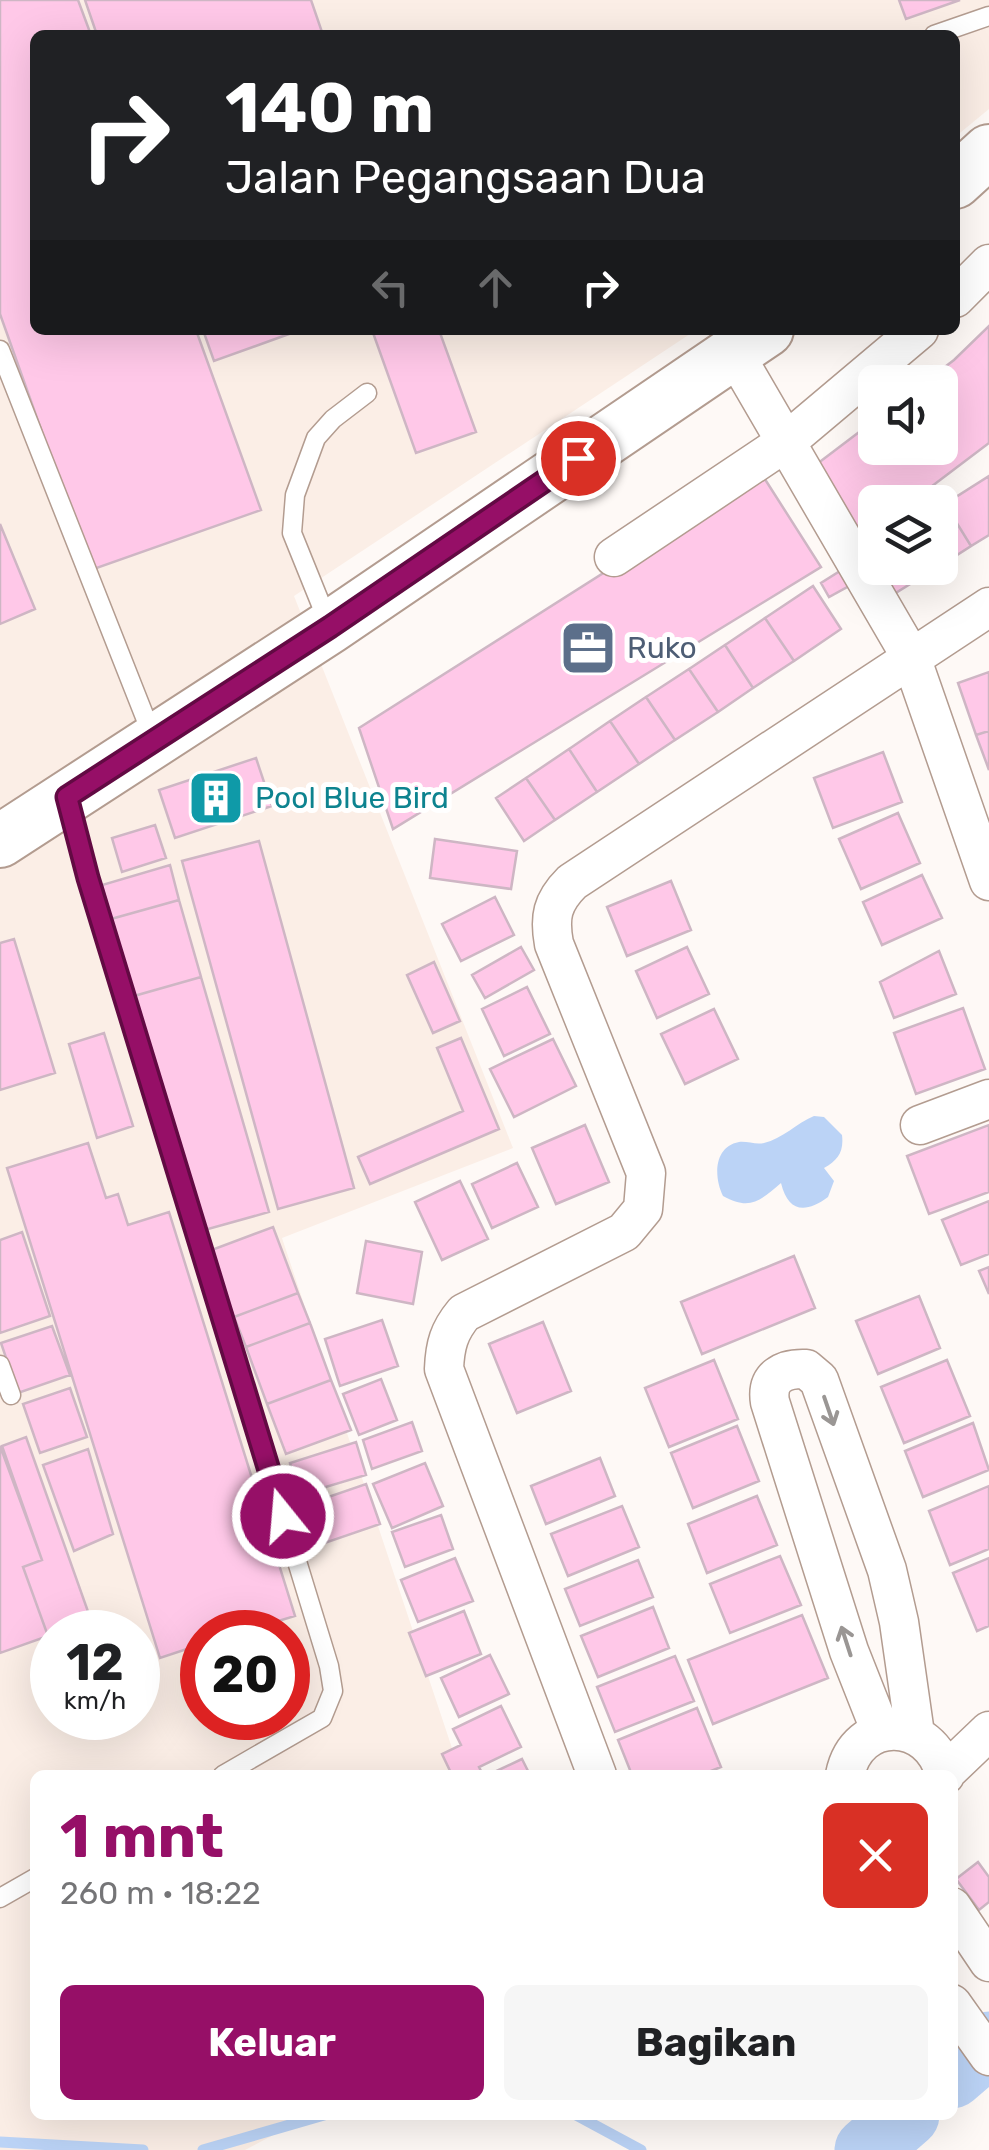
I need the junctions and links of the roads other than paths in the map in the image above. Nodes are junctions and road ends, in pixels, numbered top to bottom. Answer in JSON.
{"nodes":[{"id":1,"x":989,"y":16,"type":"edge"},
{"id":2,"x":948,"y":30,"type":"edge"},
{"id":3,"x":989,"y":151,"type":"edge"},
{"id":4,"x":960,"y":177,"type":"edge"},
{"id":5,"x":989,"y":264,"type":"edge"},
{"id":6,"x":960,"y":293,"type":"edge"},
{"id":7,"x":913,"y":335,"type":"edge"},
{"id":8,"x":751,"y":341,"type":"edge"},
{"id":9,"x":0,"y":350,"type":"edge"},
{"id":10,"x":367,"y":394,"type":"dead end"},
{"id":11,"x":786,"y":442,"type":"junction"},
{"id":12,"x":614,"y":558,"type":"dead end"},
{"id":13,"x":989,"y":607,"type":"edge"},
{"id":14,"x":330,"y":627,"type":"junction"},
{"id":15,"x":911,"y":658,"type":"junction"},
{"id":16,"x":153,"y":740,"type":"junction"},
{"id":17,"x":67,"y":797,"type":"junction"},
{"id":18,"x":0,"y":841,"type":"edge"},
{"id":19,"x":989,"y":881,"type":"edge"},
{"id":20,"x":989,"y":1099,"type":"edge"},
{"id":21,"x":920,"y":1125,"type":"dead end"},
{"id":22,"x":0,"y":1365,"type":"edge"},
{"id":23,"x":11,"y":1395,"type":"dead end"},
{"id":24,"x":989,"y":1731,"type":"edge"},
{"id":25,"x":898,"y":1733,"type":"junction"},
{"id":26,"x":232,"y":1770,"type":"edge"},
{"id":27,"x":595,"y":1770,"type":"edge"},
{"id":28,"x":847,"y":1770,"type":"edge"},
{"id":29,"x":943,"y":1770,"type":"edge"},
{"id":30,"x":949,"y":1770,"type":"edge"},
{"id":31,"x":30,"y":1881,"type":"edge"},
{"id":32,"x":0,"y":1898,"type":"edge"},
{"id":33,"x":958,"y":1916,"type":"edge"},
{"id":34,"x":989,"y":1962,"type":"edge"},
{"id":35,"x":958,"y":1983,"type":"edge"}],
"edges":[{"from":1,"to":2,"type":"lane"},
{"from":3,"to":4,"type":"main road"},
{"from":5,"to":6,"type":"street"},
{"from":7,"to":11,"type":"street"},
{"from":8,"to":11,"type":"street"},
{"from":8,"to":14,"type":"main road"},
{"from":9,"to":16,"type":"lane"},
{"from":10,"to":14,"type":"lane"},
{"from":11,"to":12,"type":"street"},
{"from":11,"to":15,"type":"street"},
{"from":13,"to":15,"type":"street"},
{"from":14,"to":16,"type":"main road"},
{"from":15,"to":19,"type":"street"},
{"from":15,"to":27,"type":"street"},
{"from":16,"to":17,"type":"main road"},
{"from":17,"to":18,"type":"main road"},
{"from":17,"to":26,"type":"lane"},
{"from":20,"to":21,"type":"street"},
{"from":22,"to":23,"type":"lane"},
{"from":24,"to":30,"type":"street"},
{"from":25,"to":25,"type":"street","one_way":true},
{"from":25,"to":28,"type":"street"},
{"from":25,"to":29,"type":"street"},
{"from":31,"to":32,"type":"lane"},
{"from":33,"to":34,"type":"street"},
{"from":34,"to":35,"type":"street"}]}
